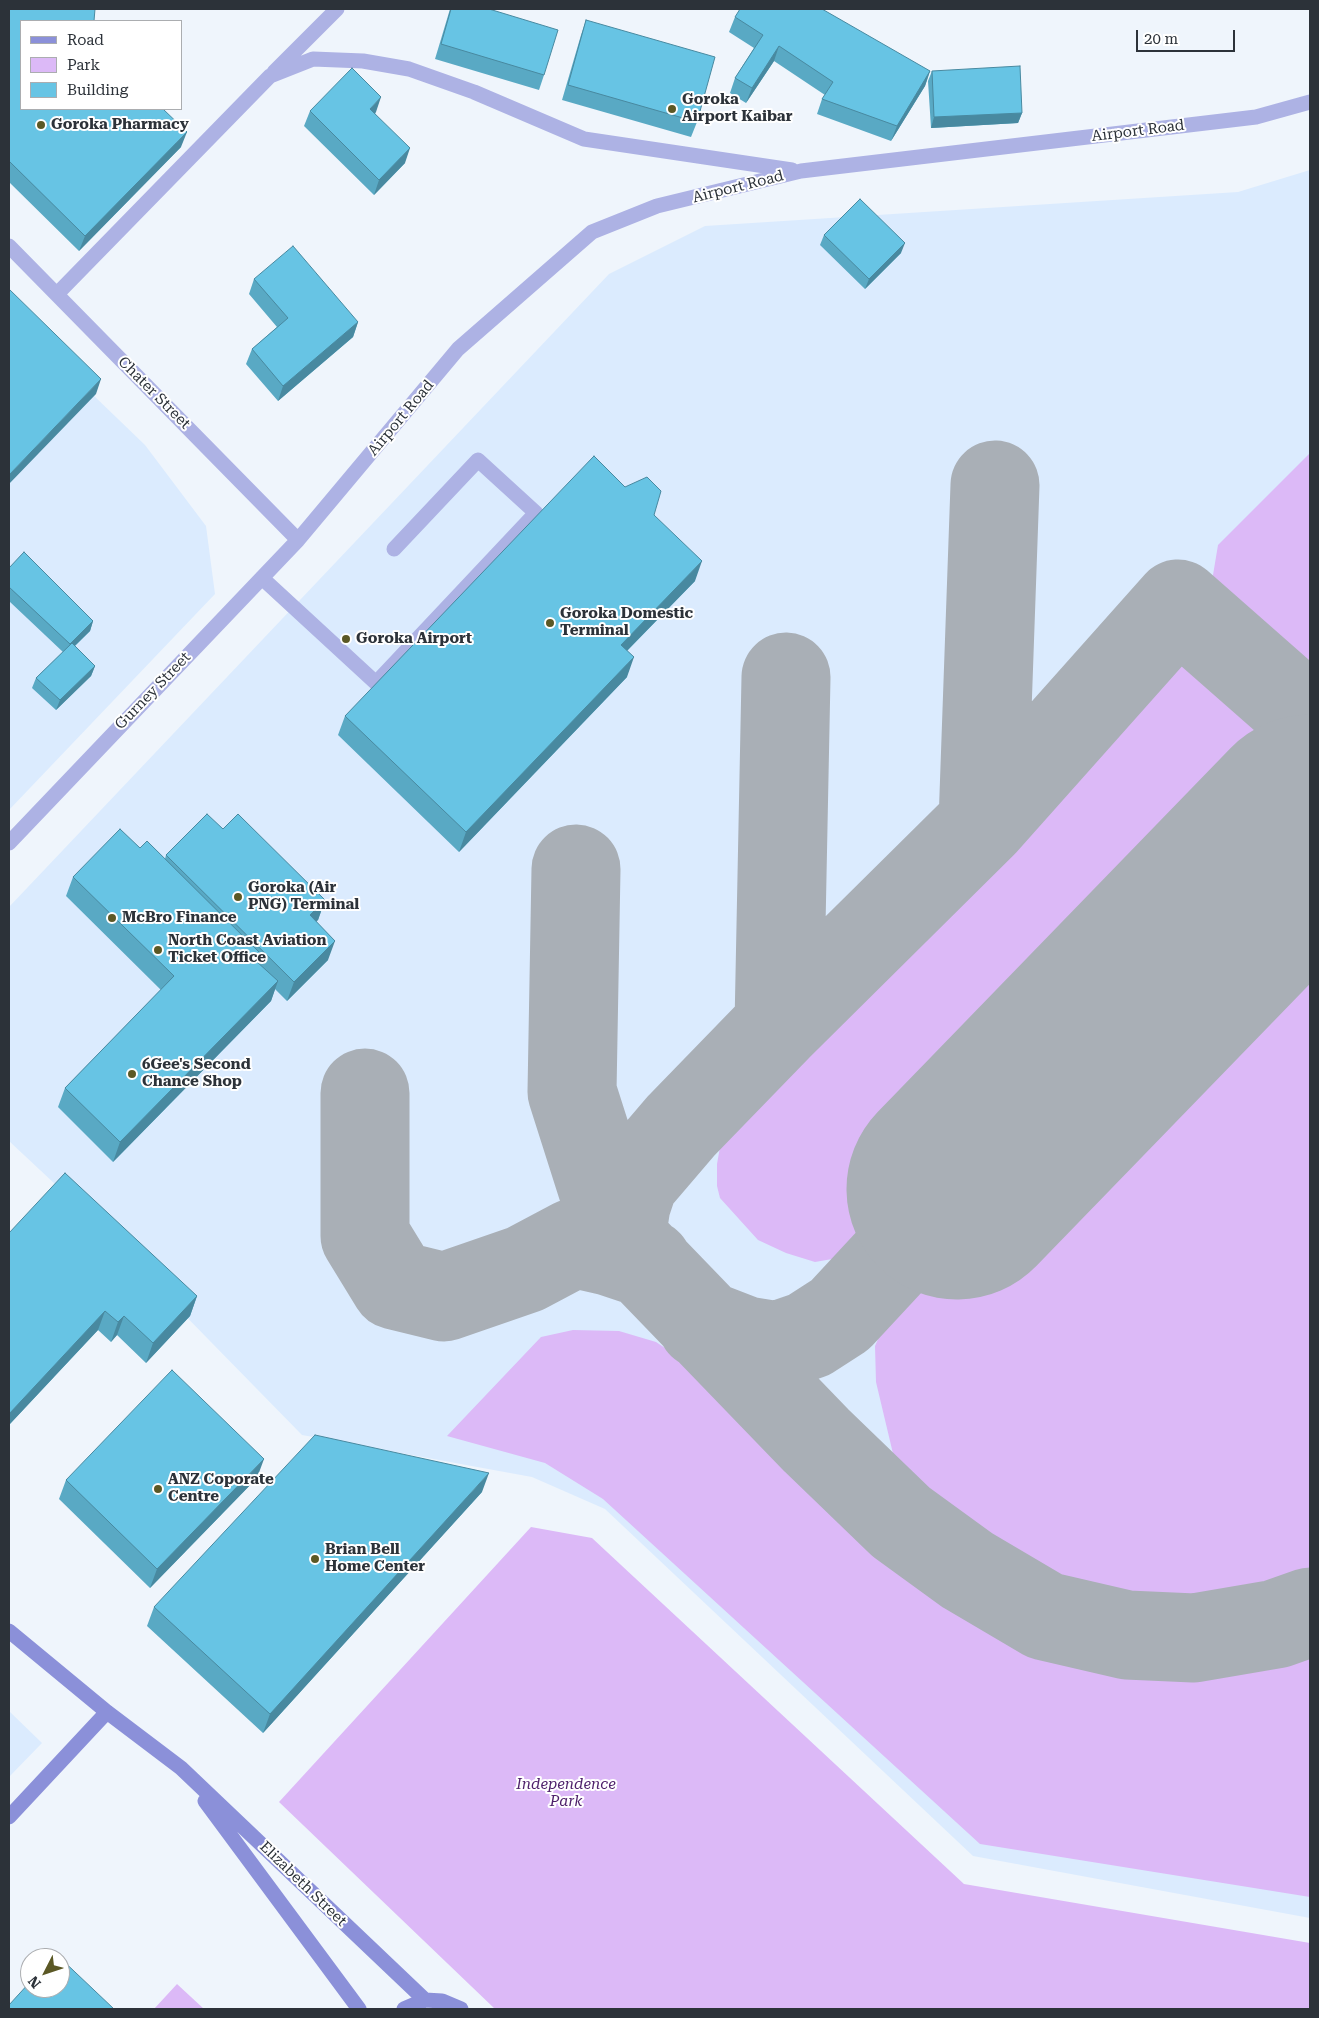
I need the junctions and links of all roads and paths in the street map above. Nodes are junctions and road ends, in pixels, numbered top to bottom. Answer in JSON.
{"nodes":[{"id":1,"x":337,"y":9,"type":"edge"},
{"id":2,"x":270,"y":76,"type":"junction"},
{"id":3,"x":1310,"y":102,"type":"edge"},
{"id":4,"x":800,"y":171,"type":"junction"},
{"id":5,"x":9,"y":246,"type":"edge"},
{"id":6,"x":57,"y":294,"type":"junction"},
{"id":7,"x":298,"y":540,"type":"junction"},
{"id":8,"x":394,"y":549,"type":"dead end"},
{"id":9,"x":262,"y":578,"type":"junction"},
{"id":10,"x":9,"y":843,"type":"edge"},
{"id":11,"x":9,"y":1631,"type":"edge"},
{"id":12,"x":107,"y":1712,"type":"junction"},
{"id":13,"x":181,"y":1768,"type":"junction"},
{"id":14,"x":9,"y":1817,"type":"edge"},
{"id":15,"x":425,"y":2000,"type":"junction"},
{"id":16,"x":359,"y":2009,"type":"edge"},
{"id":17,"x":404,"y":2009,"type":"edge"},
{"id":18,"x":461,"y":2009,"type":"edge"}],
"edges":[{"from":1,"to":2,"type":"street"},
{"from":2,"to":4,"type":"street"},
{"from":2,"to":6,"type":"street"},
{"from":3,"to":4,"type":"street","name":"Airport Road"},
{"from":4,"to":7,"type":"street","name":"Airport Road"},
{"from":5,"to":6,"type":"street","name":"Chater Street"},
{"from":6,"to":7,"type":"street","name":"Chater Street"},
{"from":7,"to":9,"type":"street","name":"Gurney Street"},
{"from":8,"to":9,"type":"street"},
{"from":9,"to":10,"type":"street","name":"Gurney Street"},
{"from":11,"to":12,"type":"main road","name":"Elizabeth Street"},
{"from":12,"to":13,"type":"main road","name":"Elizabeth Street"},
{"from":12,"to":14,"type":"main road"},
{"from":13,"to":15,"type":"main road","name":"Elizabeth Street"},
{"from":13,"to":16,"type":"main road","name":"Elizabeth Street"},
{"from":15,"to":17,"type":"main road"},
{"from":15,"to":18,"type":"main road"}]}
